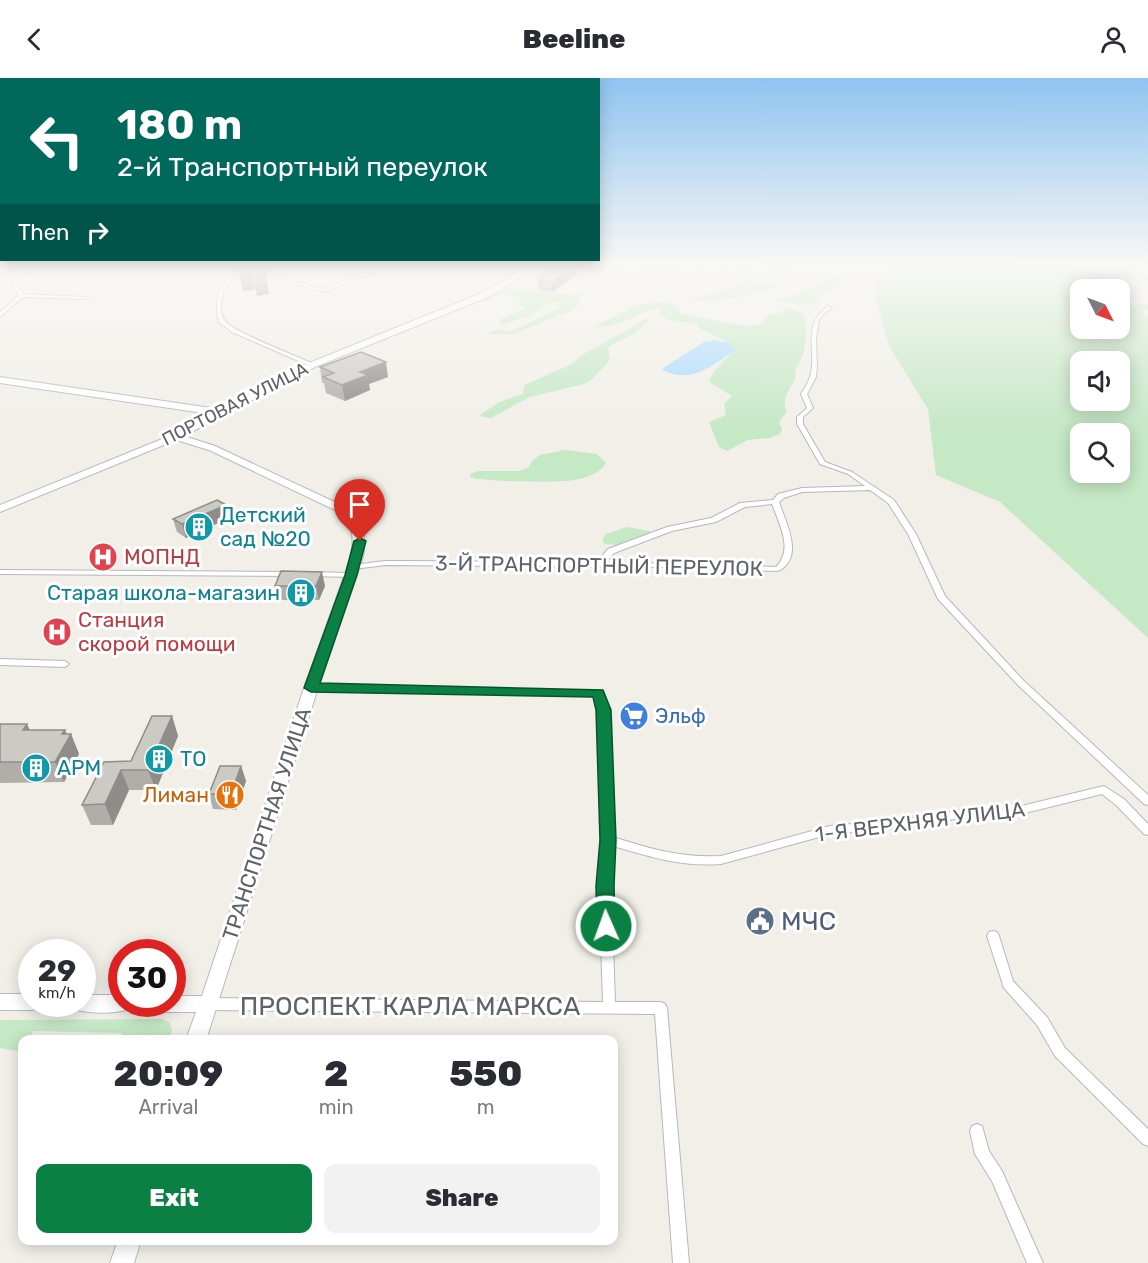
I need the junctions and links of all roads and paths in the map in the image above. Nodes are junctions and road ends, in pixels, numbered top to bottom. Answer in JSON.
{"nodes":[{"id":1,"x":222,"y":319,"type":"edge"},
{"id":2,"x":425,"y":319,"type":"edge"},
{"id":3,"x":817,"y":319,"type":"edge"},
{"id":4,"x":312,"y":365,"type":"junction"},
{"id":5,"x":0,"y":380,"type":"edge"},
{"id":6,"x":249,"y":396,"type":"junction"},
{"id":7,"x":184,"y":406,"type":"junction"},
{"id":8,"x":194,"y":410,"type":"junction"},
{"id":9,"x":218,"y":412,"type":"junction"},
{"id":10,"x":207,"y":418,"type":"junction"},
{"id":11,"x":189,"y":428,"type":"junction"},
{"id":12,"x":176,"y":436,"type":"junction"},
{"id":13,"x":197,"y":443,"type":"junction"},
{"id":14,"x":212,"y":448,"type":"junction"},
{"id":15,"x":140,"y":451,"type":"junction"},
{"id":16,"x":872,"y":488,"type":"junction"},
{"id":17,"x":775,"y":502,"type":"junction"},
{"id":18,"x":0,"y":509,"type":"edge"},
{"id":19,"x":599,"y":565,"type":"junction"},
{"id":20,"x":353,"y":571,"type":"junction"},
{"id":21,"x":0,"y":572,"type":"edge"},
{"id":22,"x":0,"y":662,"type":"edge"},
{"id":23,"x":65,"y":664,"type":"dead end"},
{"id":24,"x":311,"y":688,"type":"junction"},
{"id":25,"x":1148,"y":801,"type":"edge"},
{"id":26,"x":1148,"y":831,"type":"edge"},
{"id":27,"x":608,"y":840,"type":"junction"},
{"id":28,"x":993,"y":936,"type":"dead end"},
{"id":29,"x":0,"y":1002,"type":"edge"},
{"id":30,"x":18,"y":1002,"type":"edge"},
{"id":31,"x":186,"y":1004,"type":"edge"},
{"id":32,"x":208,"y":1004,"type":"junction"},
{"id":33,"x":609,"y":1007,"type":"junction"},
{"id":34,"x":198,"y":1035,"type":"edge"},
{"id":35,"x":977,"y":1131,"type":"dead end"},
{"id":36,"x":1148,"y":1139,"type":"edge"},
{"id":37,"x":128,"y":1245,"type":"edge"},
{"id":38,"x":122,"y":1263,"type":"edge"},
{"id":39,"x":681,"y":1263,"type":"edge"},
{"id":40,"x":1035,"y":1263,"type":"edge"}],
"edges":[{"from":1,"to":4,"type":"street"},
{"from":2,"to":4,"type":"main road","name":"ПОРТОВАЯ УЛИЦА"},
{"from":3,"to":16,"type":"street"},
{"from":4,"to":6,"type":"main road","name":"ПОРТОВАЯ УЛИЦА"},
{"from":5,"to":7,"type":"main road"},
{"from":6,"to":7,"type":"main road"},
{"from":6,"to":9,"type":"main road","name":"ПОРТОВАЯ УЛИЦА"},
{"from":7,"to":8,"type":"main road"},
{"from":7,"to":9,"type":"main road"},
{"from":8,"to":10,"type":"main road"},
{"from":8,"to":11,"type":"main road"},
{"from":9,"to":10,"type":"main road","name":"ПОРТОВАЯ УЛИЦА"},
{"from":10,"to":11,"type":"main road","name":"ПОРТОВАЯ УЛИЦА"},
{"from":10,"to":14,"type":"main road"},
{"from":11,"to":12,"type":"main road","name":"ПОРТОВАЯ УЛИЦА"},
{"from":12,"to":13,"type":"main road","name":"ТРАНСПОРТНАЯ УЛИЦА"},
{"from":12,"to":15,"type":"main road","name":"ПОРТОВАЯ УЛИЦА"},
{"from":13,"to":14,"type":"main road","name":"ТРАНСПОРТНАЯ УЛИЦА"},
{"from":13,"to":15,"type":"main road"},
{"from":14,"to":20,"type":"main road","name":"ТРАНСПОРТНАЯ УЛИЦА"},
{"from":15,"to":18,"type":"main road","name":"ПОРТОВАЯ УЛИЦА"},
{"from":16,"to":17,"type":"street"},
{"from":16,"to":25,"type":"street"},
{"from":17,"to":19,"type":"street"},
{"from":17,"to":19,"type":"street","name":"3-Й ТРАНСПОРТНЫЙ ПЕРЕУЛОК"},
{"from":19,"to":20,"type":"street","name":"3-Й ТРАНСПОРТНЫЙ ПЕРЕУЛОК"},
{"from":20,"to":21,"type":"street","name":"3-Й ТРАНСПОРТНЫЙ ПЕРЕУЛОК"},
{"from":20,"to":24,"type":"main road","name":"ТРАНСПОРТНАЯ УЛИЦА"},
{"from":22,"to":23,"type":"street"},
{"from":24,"to":27,"type":"street"},
{"from":24,"to":32,"type":"main road","name":"ТРАНСПОРТНАЯ УЛИЦА"},
{"from":26,"to":27,"type":"street","name":"1-Я ВЕРХНЯЯ УЛИЦА"},
{"from":27,"to":33,"type":"street"},
{"from":28,"to":36,"type":"street"},
{"from":29,"to":30,"type":"main road"},
{"from":31,"to":32,"type":"main road","name":"ПРОСПЕКТ КАРЛА МАРКСА"},
{"from":32,"to":33,"type":"street","name":"ПРОСПЕКТ КАРЛА МАРКСА"},
{"from":32,"to":34,"type":"main road","name":"ТРАНСПОРТНАЯ УЛИЦА"},
{"from":33,"to":39,"type":"street","name":"ПРОСПЕКТ КАРЛА МАРКСА"},
{"from":35,"to":40,"type":"street"},
{"from":37,"to":38,"type":"main road"}]}
